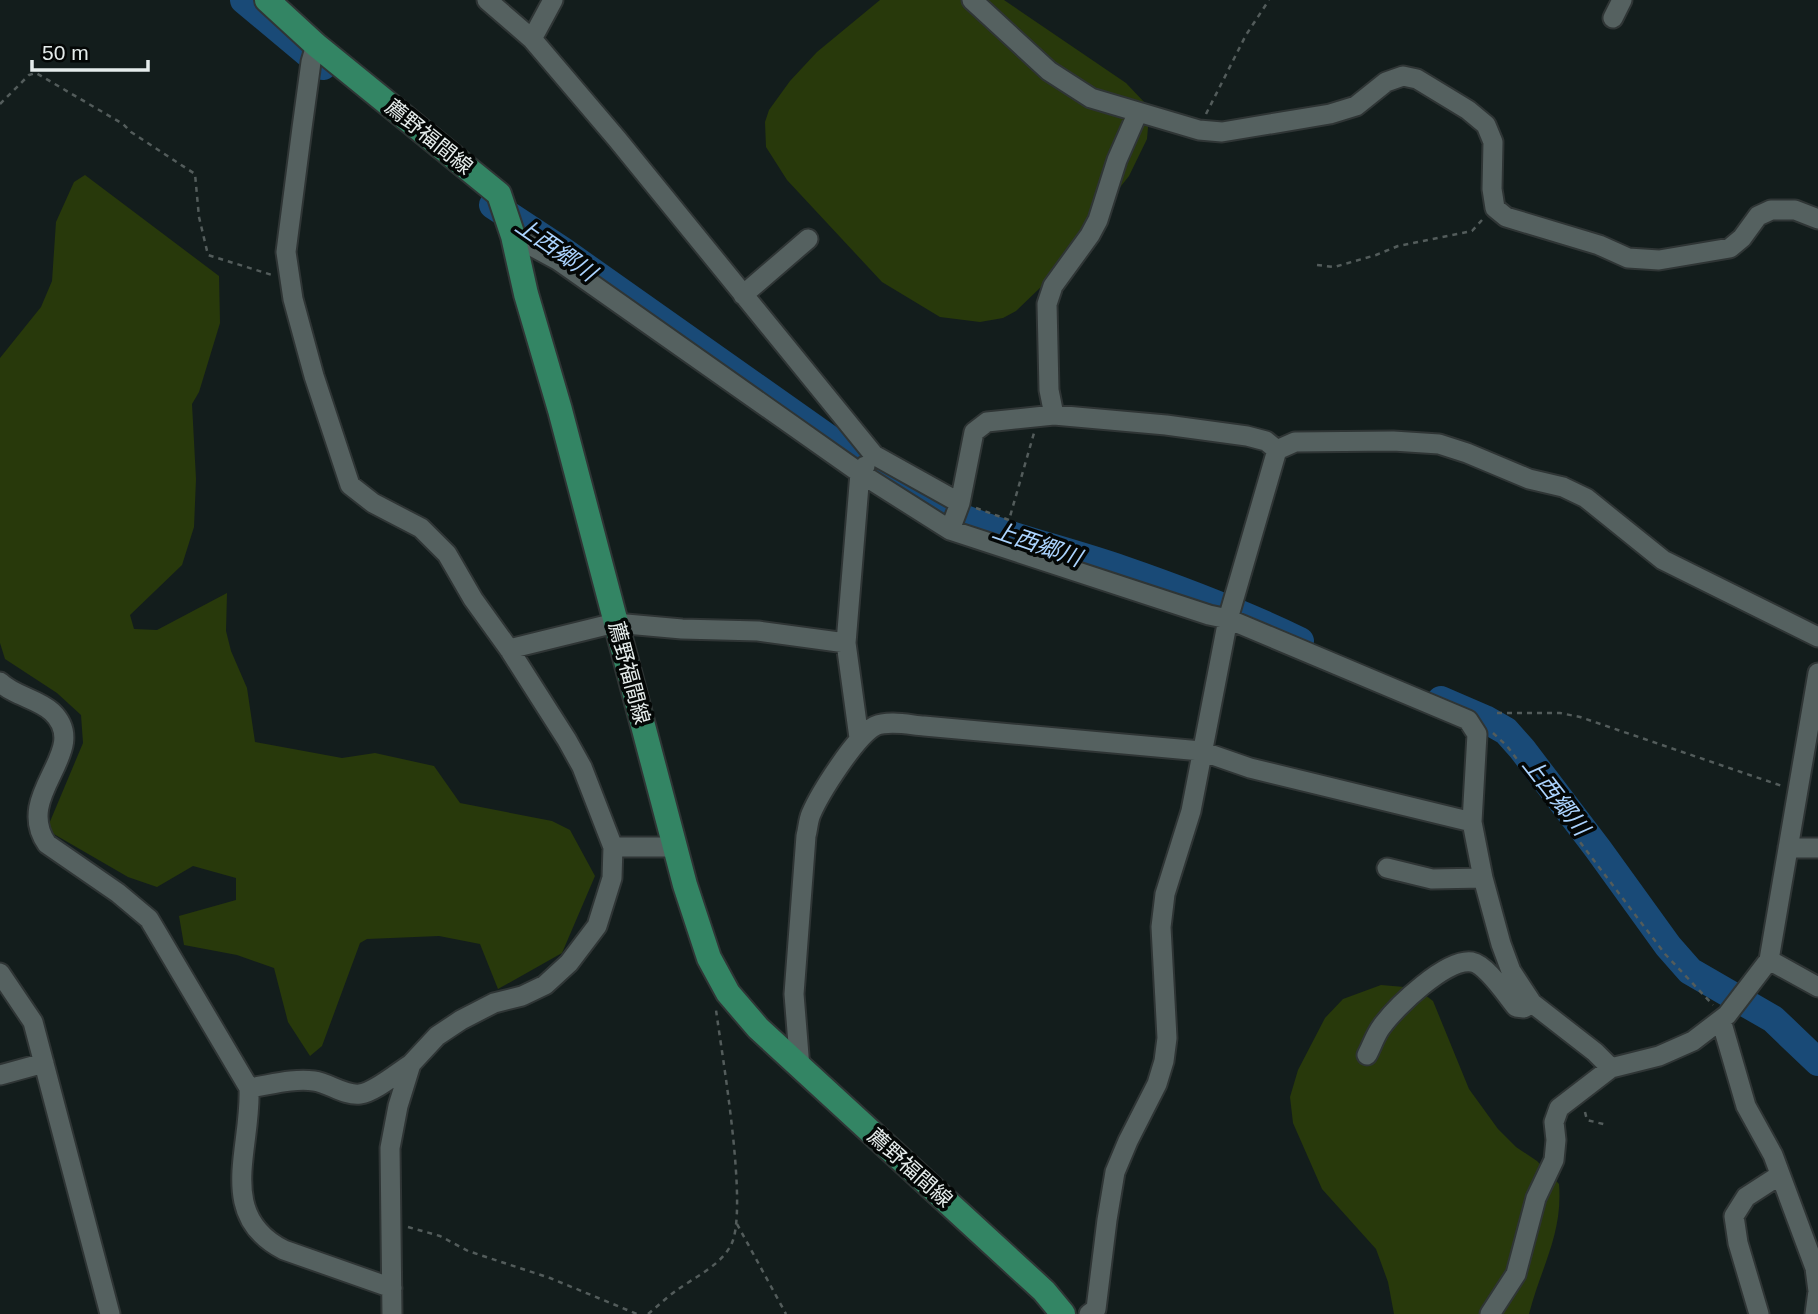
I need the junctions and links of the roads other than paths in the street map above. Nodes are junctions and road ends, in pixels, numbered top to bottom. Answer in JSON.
{"nodes":[{"id":1,"x":487,"y":0,"type":"edge"},
{"id":2,"x":553,"y":0,"type":"edge"},
{"id":3,"x":972,"y":0,"type":"edge"},
{"id":4,"x":272,"y":2,"type":"edge"},
{"id":5,"x":532,"y":40,"type":"junction"},
{"id":6,"x":314,"y":52,"type":"junction"},
{"id":7,"x":1138,"y":112,"type":"junction"},
{"id":8,"x":1818,"y":219,"type":"edge"},
{"id":9,"x":509,"y":222,"type":"junction"},
{"id":10,"x":808,"y":239,"type":"dead end"},
{"id":11,"x":743,"y":295,"type":"junction"},
{"id":12,"x":1047,"y":416,"type":"junction"},
{"id":13,"x":1277,"y":450,"type":"junction"},
{"id":14,"x":866,"y":465,"type":"junction"},
{"id":15,"x":956,"y":516,"type":"junction"},
{"id":16,"x":1228,"y":619,"type":"junction"},
{"id":17,"x":615,"y":623,"type":"junction"},
{"id":18,"x":1818,"y":637,"type":"edge"},
{"id":19,"x":846,"y":643,"type":"junction"},
{"id":20,"x":509,"y":649,"type":"junction"},
{"id":21,"x":1818,"y":673,"type":"edge"},
{"id":22,"x":0,"y":682,"type":"edge"},
{"id":23,"x":859,"y":738,"type":"junction"},
{"id":24,"x":1201,"y":751,"type":"junction"},
{"id":25,"x":1472,"y":822,"type":"junction"},
{"id":26,"x":613,"y":847,"type":"junction"},
{"id":27,"x":675,"y":847,"type":"junction"},
{"id":28,"x":1788,"y":848,"type":"junction"},
{"id":29,"x":1818,"y":848,"type":"edge"},
{"id":30,"x":1387,"y":868,"type":"dead end"},
{"id":31,"x":1483,"y":878,"type":"junction"},
{"id":32,"x":1769,"y":960,"type":"junction"},
{"id":33,"x":1,"y":977,"type":"edge"},
{"id":34,"x":1818,"y":987,"type":"edge"},
{"id":35,"x":1532,"y":1003,"type":"junction"},
{"id":36,"x":1724,"y":1018,"type":"junction"},
{"id":37,"x":1367,"y":1055,"type":"dead end"},
{"id":38,"x":44,"y":1063,"type":"junction"},
{"id":39,"x":411,"y":1064,"type":"junction"},
{"id":40,"x":800,"y":1068,"type":"junction"},
{"id":41,"x":1611,"y":1068,"type":"junction"},
{"id":42,"x":0,"y":1075,"type":"edge"},
{"id":43,"x":249,"y":1088,"type":"junction"},
{"id":44,"x":1780,"y":1175,"type":"junction"},
{"id":45,"x":392,"y":1288,"type":"junction"},
{"id":46,"x":110,"y":1314,"type":"edge"},
{"id":47,"x":392,"y":1314,"type":"edge"},
{"id":48,"x":1063,"y":1314,"type":"edge"},
{"id":49,"x":1089,"y":1314,"type":"edge"},
{"id":50,"x":1490,"y":1314,"type":"edge"},
{"id":51,"x":1759,"y":1314,"type":"edge"},
{"id":52,"x":1815,"y":1314,"type":"edge"}],
"edges":[{"from":1,"to":5,"type":"street"},
{"from":2,"to":5,"type":"street"},
{"from":3,"to":7,"type":"street"},
{"from":4,"to":6,"type":"main road","name":"薦野福間線"},
{"from":5,"to":11,"type":"street"},
{"from":6,"to":9,"type":"main road","name":"薦野福間線"},
{"from":6,"to":20,"type":"street"},
{"from":7,"to":8,"type":"street"},
{"from":7,"to":12,"type":"street"},
{"from":9,"to":14,"type":"street"},
{"from":9,"to":17,"type":"main road","name":"薦野福間線"},
{"from":10,"to":11,"type":"street"},
{"from":11,"to":14,"type":"street"},
{"from":12,"to":13,"type":"street"},
{"from":12,"to":15,"type":"street"},
{"from":13,"to":16,"type":"street"},
{"from":13,"to":18,"type":"street"},
{"from":14,"to":15,"type":"street"},
{"from":14,"to":15,"type":"street"},
{"from":14,"to":19,"type":"street"},
{"from":15,"to":16,"type":"street"},
{"from":16,"to":24,"type":"street"},
{"from":16,"to":25,"type":"street"},
{"from":17,"to":19,"type":"street"},
{"from":17,"to":20,"type":"street"},
{"from":17,"to":27,"type":"main road","name":"薦野福間線"},
{"from":19,"to":23,"type":"street"},
{"from":20,"to":26,"type":"street"},
{"from":21,"to":28,"type":"street"},
{"from":22,"to":43,"type":"street"},
{"from":23,"to":24,"type":"street"},
{"from":23,"to":40,"type":"street"},
{"from":24,"to":25,"type":"street"},
{"from":24,"to":49,"type":"street"},
{"from":25,"to":31,"type":"street"},
{"from":26,"to":27,"type":"street"},
{"from":26,"to":39,"type":"street"},
{"from":27,"to":40,"type":"main road","name":"薦野福間線"},
{"from":28,"to":29,"type":"street"},
{"from":28,"to":32,"type":"street"},
{"from":30,"to":31,"type":"street"},
{"from":31,"to":35,"type":"street"},
{"from":32,"to":34,"type":"street"},
{"from":32,"to":36,"type":"street"},
{"from":33,"to":38,"type":"street"},
{"from":35,"to":37,"type":"street"},
{"from":35,"to":41,"type":"street"},
{"from":36,"to":41,"type":"street"},
{"from":36,"to":44,"type":"street"},
{"from":38,"to":42,"type":"street"},
{"from":38,"to":46,"type":"street"},
{"from":39,"to":43,"type":"street"},
{"from":39,"to":45,"type":"street"},
{"from":40,"to":48,"type":"main road","name":"薦野福間線"},
{"from":41,"to":50,"type":"street"},
{"from":43,"to":45,"type":"street"},
{"from":44,"to":51,"type":"street"},
{"from":44,"to":52,"type":"street"},
{"from":45,"to":47,"type":"street"}]}
